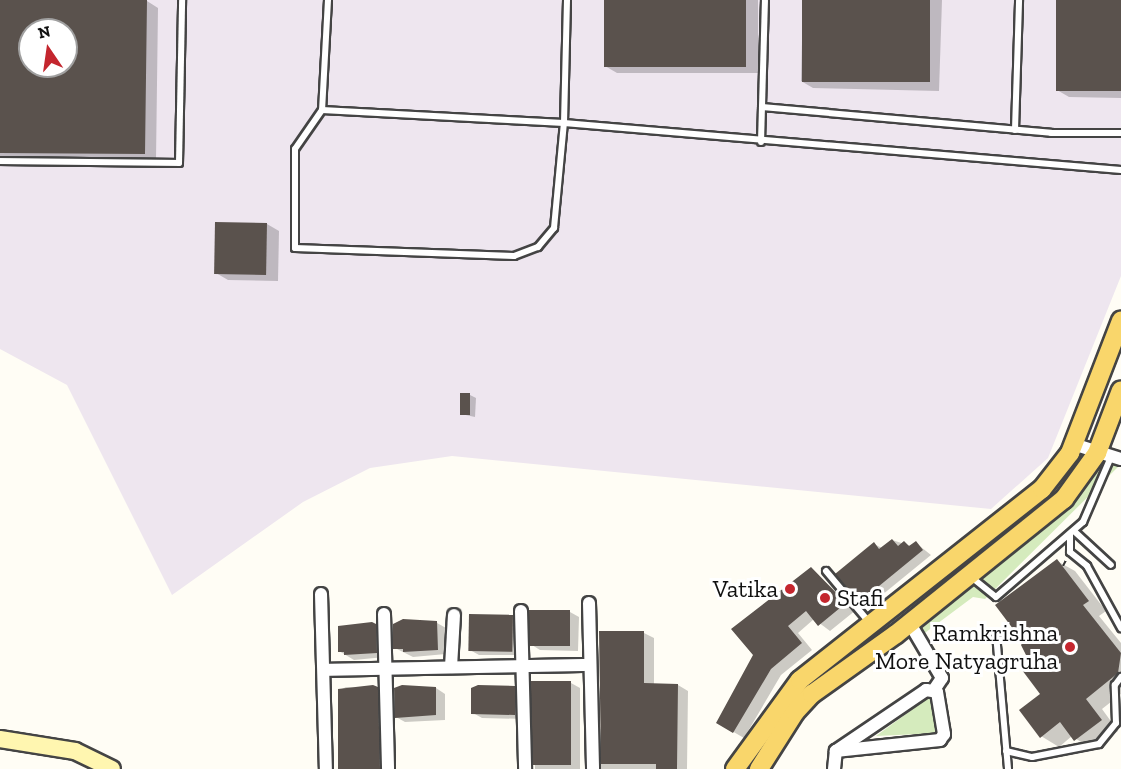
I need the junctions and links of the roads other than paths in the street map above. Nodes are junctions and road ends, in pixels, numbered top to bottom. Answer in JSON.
{"nodes":[{"id":1,"x":182,"y":0,"type":"edge"},
{"id":2,"x":328,"y":0,"type":"edge"},
{"id":3,"x":567,"y":0,"type":"edge"},
{"id":4,"x":765,"y":0,"type":"edge"},
{"id":5,"x":1019,"y":0,"type":"edge"},
{"id":6,"x":762,"y":107,"type":"junction"},
{"id":7,"x":322,"y":110,"type":"junction"},
{"id":8,"x":564,"y":123,"type":"junction"},
{"id":9,"x":1015,"y":130,"type":"junction"},
{"id":10,"x":1121,"y":133,"type":"edge"},
{"id":11,"x":761,"y":142,"type":"junction"},
{"id":12,"x":0,"y":161,"type":"edge"},
{"id":13,"x":1121,"y":170,"type":"edge"},
{"id":14,"x":1121,"y":321,"type":"edge"},
{"id":15,"x":1121,"y":390,"type":"edge"},
{"id":16,"x":1073,"y":444,"type":"junction"},
{"id":17,"x":1110,"y":456,"type":"edge"},
{"id":18,"x":1072,"y":533,"type":"junction"},
{"id":19,"x":1111,"y":565,"type":"dead end"},
{"id":20,"x":826,"y":571,"type":"dead end"},
{"id":21,"x":970,"y":576,"type":"junction"},
{"id":22,"x":321,"y":594,"type":"dead end"},
{"id":23,"x":589,"y":603,"type":"dead end"},
{"id":24,"x":521,"y":611,"type":"dead end"},
{"id":25,"x":384,"y":614,"type":"dead end"},
{"id":26,"x":454,"y":615,"type":"dead end"},
{"id":27,"x":909,"y":622,"type":"junction"},
{"id":28,"x":871,"y":625,"type":"junction"},
{"id":29,"x":1121,"y":628,"type":"edge"},
{"id":30,"x":996,"y":634,"type":"dead end"},
{"id":31,"x":590,"y":664,"type":"junction"},
{"id":32,"x":524,"y":666,"type":"junction"},
{"id":33,"x":451,"y":667,"type":"junction"},
{"id":34,"x":387,"y":669,"type":"junction"},
{"id":35,"x":324,"y":670,"type":"junction"},
{"id":36,"x":1121,"y":677,"type":"edge"},
{"id":37,"x":934,"y":690,"type":"junction"},
{"id":38,"x":0,"y":739,"type":"edge"},
{"id":39,"x":836,"y":751,"type":"junction"},
{"id":40,"x":1006,"y":752,"type":"junction"},
{"id":41,"x":112,"y":769,"type":"edge"},
{"id":42,"x":326,"y":769,"type":"edge"},
{"id":43,"x":388,"y":769,"type":"edge"},
{"id":44,"x":525,"y":769,"type":"edge"},
{"id":45,"x":593,"y":769,"type":"edge"},
{"id":46,"x":735,"y":769,"type":"edge"},
{"id":47,"x":759,"y":769,"type":"edge"},
{"id":48,"x":834,"y":769,"type":"edge"},
{"id":49,"x":1008,"y":769,"type":"edge"}],
"edges":[{"from":1,"to":12,"type":"lane"},
{"from":2,"to":7,"type":"lane"},
{"from":3,"to":8,"type":"lane"},
{"from":4,"to":6,"type":"lane"},
{"from":5,"to":9,"type":"lane"},
{"from":6,"to":9,"type":"lane"},
{"from":6,"to":11,"type":"lane"},
{"from":7,"to":8,"type":"lane"},
{"from":7,"to":8,"type":"lane"},
{"from":8,"to":11,"type":"lane"},
{"from":9,"to":10,"type":"lane"},
{"from":11,"to":13,"type":"lane"},
{"from":14,"to":16,"type":"main road"},
{"from":15,"to":17,"type":"main road"},
{"from":16,"to":17,"type":"street"},
{"from":16,"to":28,"type":"main road"},
{"from":17,"to":18,"type":"lane"},
{"from":17,"to":21,"type":"main road"},
{"from":18,"to":19,"type":"lane"},
{"from":18,"to":21,"type":"lane"},
{"from":18,"to":29,"type":"lane"},
{"from":20,"to":28,"type":"lane"},
{"from":21,"to":27,"type":"main road"},
{"from":22,"to":35,"type":"street"},
{"from":23,"to":31,"type":"street"},
{"from":24,"to":32,"type":"street"},
{"from":25,"to":34,"type":"street"},
{"from":26,"to":33,"type":"street"},
{"from":27,"to":37,"type":"street"},
{"from":27,"to":47,"type":"main road"},
{"from":28,"to":46,"type":"main road"},
{"from":30,"to":40,"type":"lane"},
{"from":31,"to":32,"type":"street"},
{"from":31,"to":45,"type":"street"},
{"from":32,"to":33,"type":"street"},
{"from":32,"to":44,"type":"street"},
{"from":33,"to":34,"type":"street"},
{"from":34,"to":35,"type":"street"},
{"from":34,"to":43,"type":"street"},
{"from":35,"to":42,"type":"street"},
{"from":36,"to":40,"type":"lane"},
{"from":37,"to":39,"type":"street"},
{"from":37,"to":39,"type":"street"},
{"from":38,"to":41,"type":"street"},
{"from":39,"to":48,"type":"street"},
{"from":40,"to":49,"type":"lane"}]}
